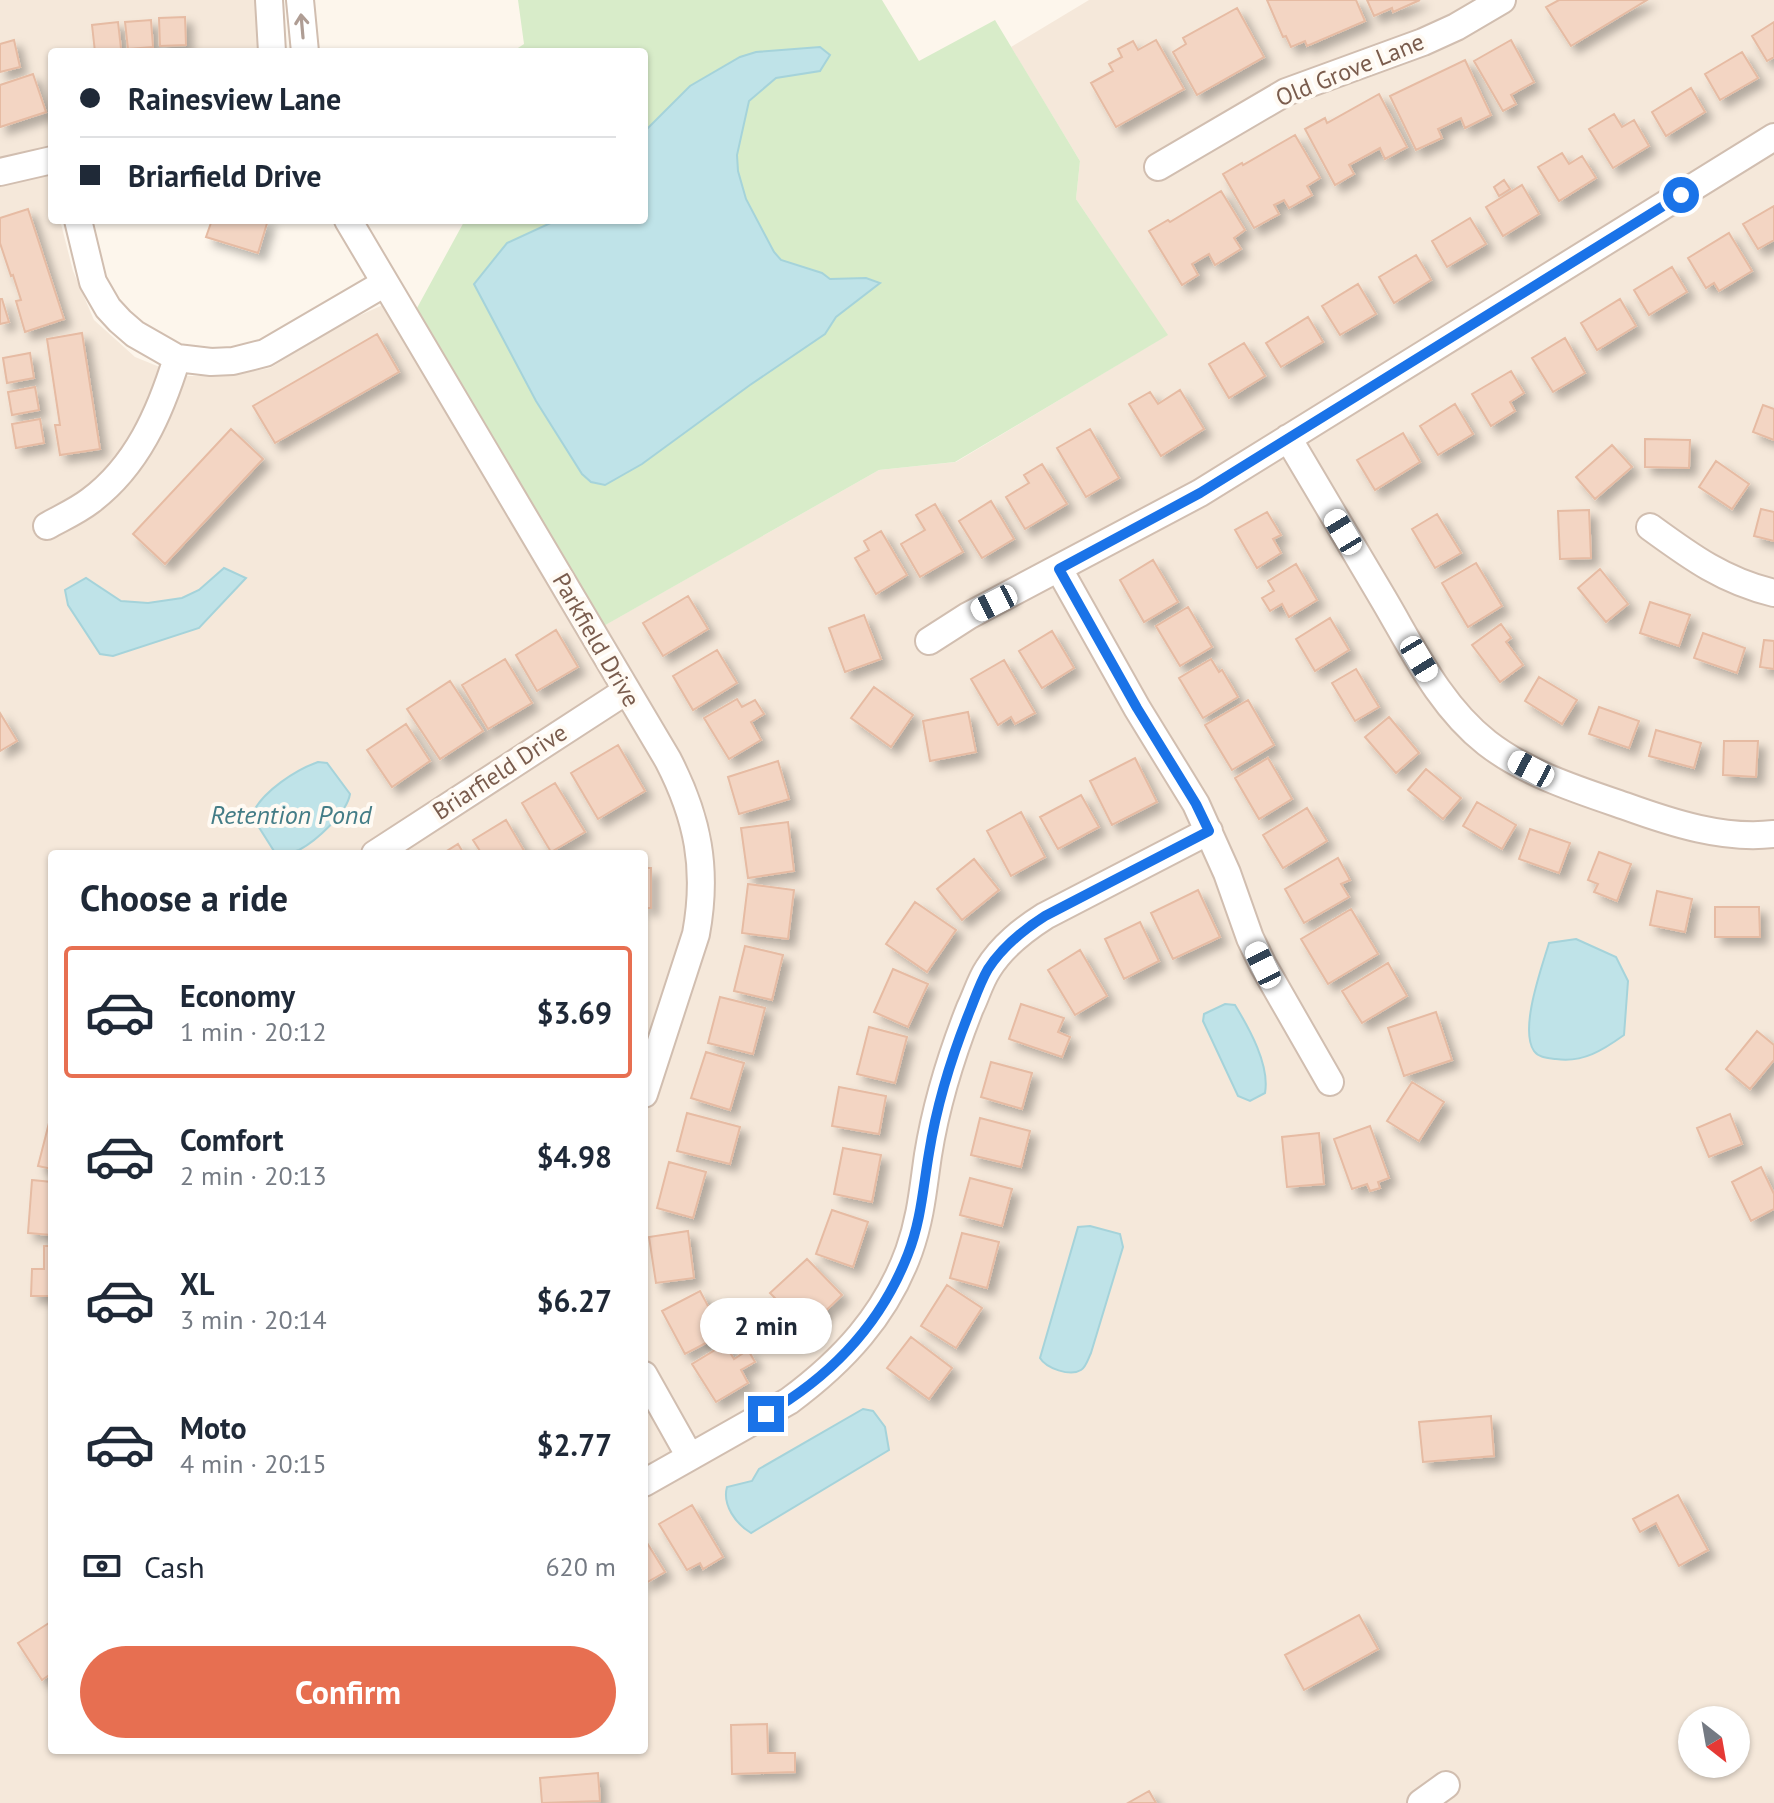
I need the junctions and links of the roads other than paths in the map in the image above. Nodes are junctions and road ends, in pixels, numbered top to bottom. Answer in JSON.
{"nodes":[{"id":1,"x":269,"y":0,"type":"edge"},
{"id":2,"x":300,"y":0,"type":"edge"},
{"id":3,"x":1502,"y":0,"type":"edge"},
{"id":4,"x":272,"y":48,"type":"edge"},
{"id":5,"x":305,"y":48,"type":"edge"},
{"id":6,"x":1774,"y":137,"type":"edge"},
{"id":7,"x":48,"y":161,"type":"edge"},
{"id":8,"x":1158,"y":167,"type":"dead end"},
{"id":9,"x":0,"y":172,"type":"edge"},
{"id":10,"x":79,"y":224,"type":"edge"},
{"id":11,"x":350,"y":224,"type":"edge"},
{"id":12,"x":385,"y":283,"type":"junction"},
{"id":13,"x":177,"y":358,"type":"junction"},
{"id":14,"x":1288,"y":438,"type":"junction"},
{"id":15,"x":47,"y":526,"type":"dead end"},
{"id":16,"x":1650,"y":527,"type":"dead end"},
{"id":17,"x":1059,"y":569,"type":"junction"},
{"id":18,"x":1774,"y":593,"type":"edge"},
{"id":19,"x":929,"y":641,"type":"dead end"},
{"id":20,"x":626,"y":691,"type":"junction"},
{"id":21,"x":1209,"y":831,"type":"junction"},
{"id":22,"x":1774,"y":834,"type":"edge"},
{"id":23,"x":381,"y":850,"type":"edge"},
{"id":24,"x":648,"y":1082,"type":"edge"},
{"id":25,"x":1330,"y":1082,"type":"dead end"},
{"id":26,"x":648,"y":1382,"type":"edge"},
{"id":27,"x":690,"y":1457,"type":"junction"},
{"id":28,"x":648,"y":1481,"type":"edge"},
{"id":29,"x":1446,"y":1785,"type":"dead end"},
{"id":30,"x":1421,"y":1803,"type":"edge"}],
"edges":[{"from":1,"to":4,"type":"street"},
{"from":5,"to":2,"type":"street","one_way":true},
{"from":3,"to":8,"type":"street","name":"Old Grove Lane"},
{"from":6,"to":14,"type":"street"},
{"from":7,"to":9,"type":"street"},
{"from":10,"to":13,"type":"street"},
{"from":11,"to":12,"type":"street","name":"Parkfield Drive"},
{"from":12,"to":13,"type":"street"},
{"from":12,"to":20,"type":"street","name":"Parkfield Drive"},
{"from":13,"to":15,"type":"street"},
{"from":14,"to":17,"type":"street"},
{"from":14,"to":22,"type":"street"},
{"from":16,"to":18,"type":"street"},
{"from":17,"to":19,"type":"street"},
{"from":17,"to":21,"type":"street"},
{"from":20,"to":23,"type":"street","name":"Briarfield Drive"},
{"from":20,"to":24,"type":"street","name":"Parkfield Drive"},
{"from":21,"to":25,"type":"street"},
{"from":21,"to":27,"type":"street"},
{"from":26,"to":27,"type":"street"},
{"from":27,"to":28,"type":"street"},
{"from":29,"to":30,"type":"street"}]}
